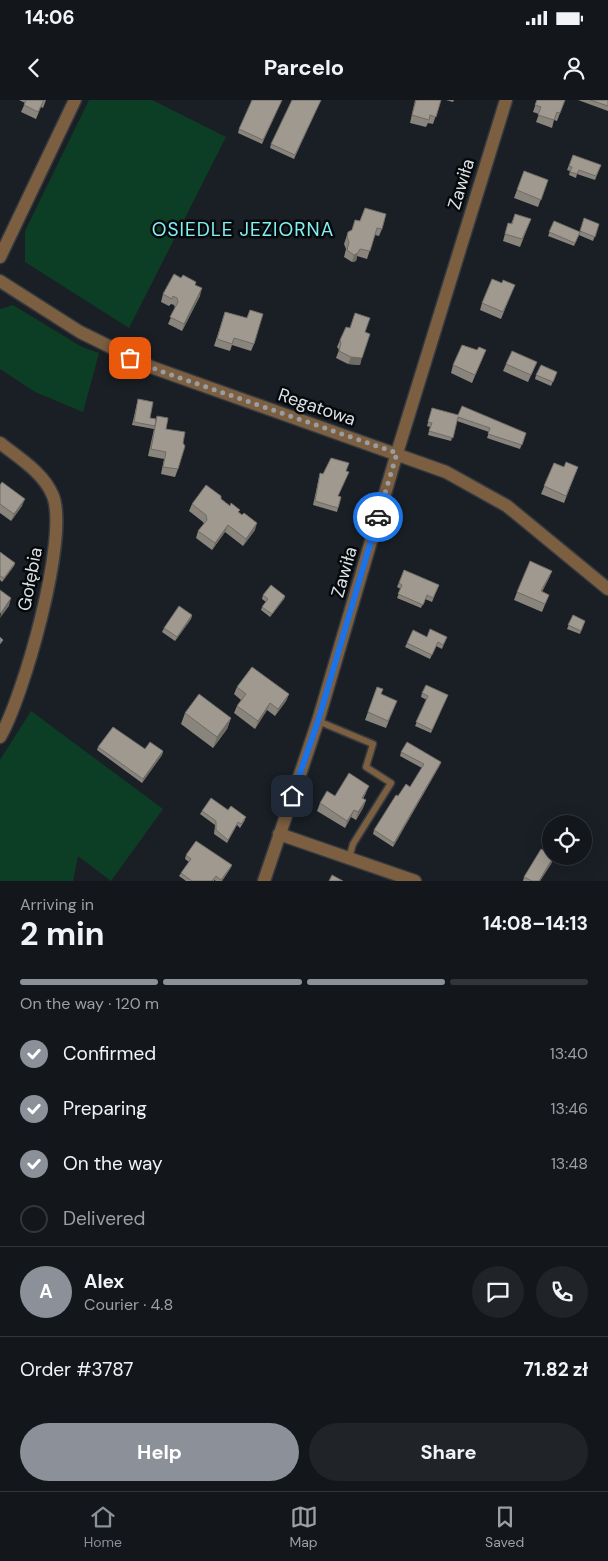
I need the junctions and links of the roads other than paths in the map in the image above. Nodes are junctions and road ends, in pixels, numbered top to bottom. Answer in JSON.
{"nodes":[{"id":1,"x":75,"y":100,"type":"edge"},
{"id":2,"x":506,"y":100,"type":"edge"},
{"id":3,"x":0,"y":257,"type":"edge"},
{"id":4,"x":0,"y":281,"type":"edge"},
{"id":5,"x":0,"y":444,"type":"edge"},
{"id":6,"x":397,"y":453,"type":"junction"},
{"id":7,"x":608,"y":589,"type":"edge"},
{"id":8,"x":318,"y":721,"type":"junction"},
{"id":9,"x":0,"y":738,"type":"edge"},
{"id":10,"x":279,"y":834,"type":"junction"},
{"id":11,"x":349,"y":858,"type":"junction"},
{"id":12,"x":264,"y":881,"type":"edge"},
{"id":13,"x":415,"y":881,"type":"edge"}],
"edges":[{"from":1,"to":3,"type":"street"},
{"from":2,"to":6,"type":"street","name":"Zawiła"},
{"from":4,"to":6,"type":"street","name":"Regatowa"},
{"from":5,"to":9,"type":"street","name":"Gołębia"},
{"from":6,"to":7,"type":"street","name":"Regatowa"},
{"from":6,"to":8,"type":"street","name":"Zawiła"},
{"from":8,"to":10,"type":"street","name":"Zawiła"},
{"from":8,"to":11,"type":"lane"},
{"from":10,"to":11,"type":"street"},
{"from":10,"to":12,"type":"street","name":"Zawiła"},
{"from":11,"to":13,"type":"street"}]}
